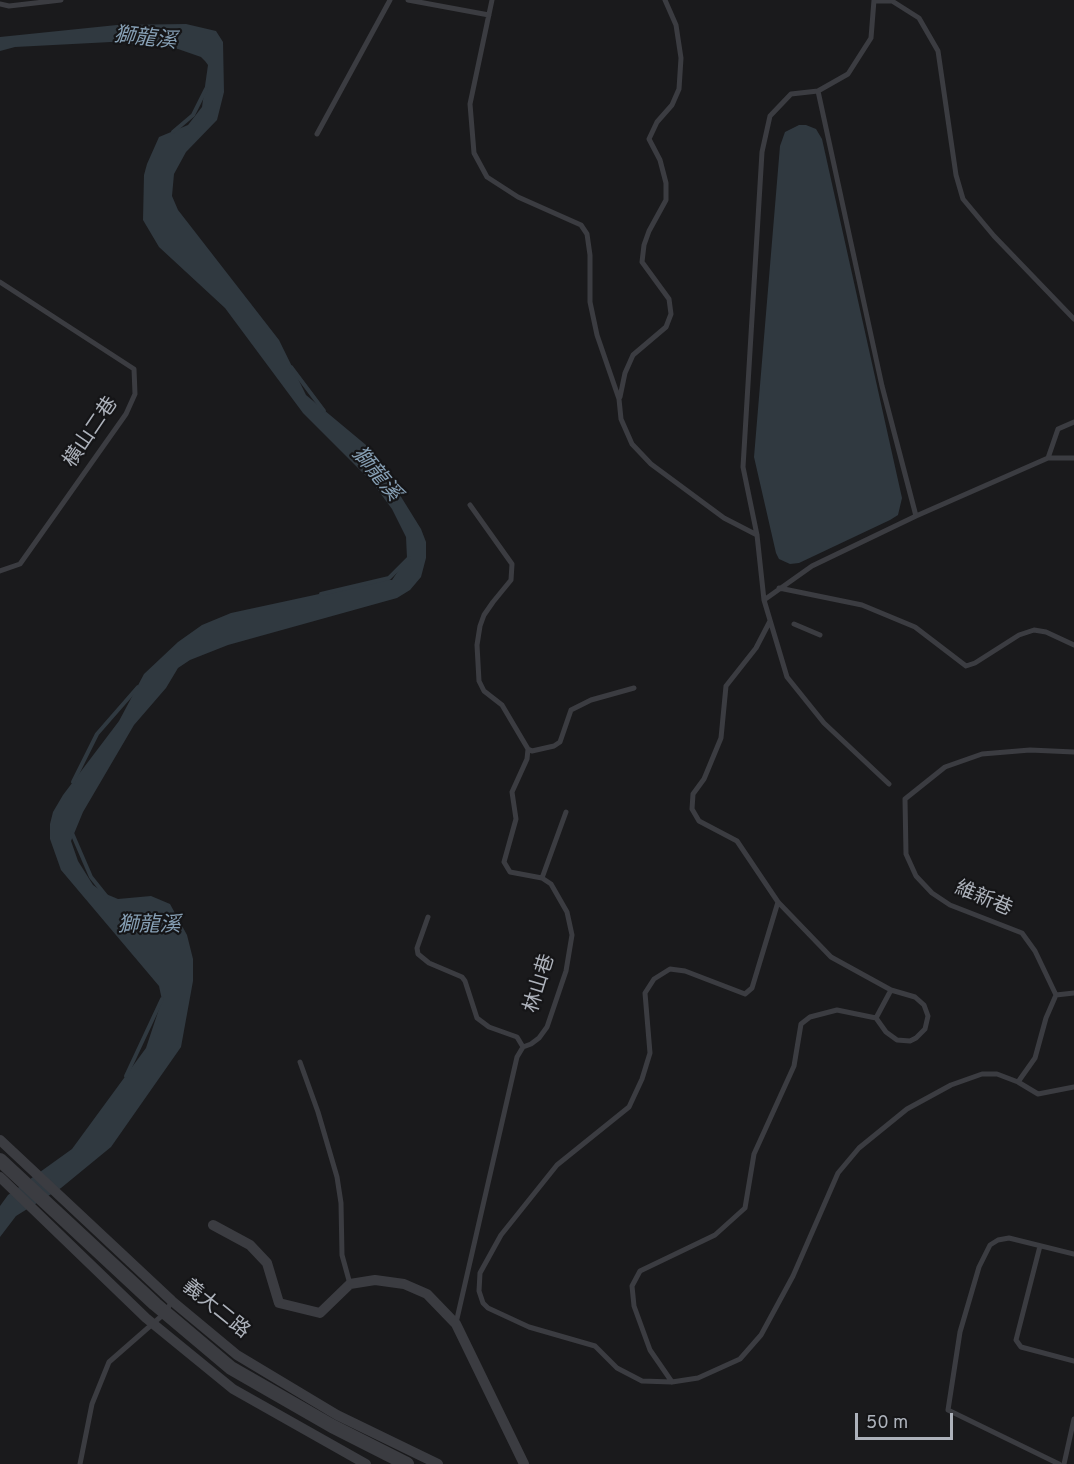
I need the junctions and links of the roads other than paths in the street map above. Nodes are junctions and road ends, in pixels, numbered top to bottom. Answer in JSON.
{"nodes":[{"id":1,"x":61,"y":0,"type":"edge"},
{"id":2,"x":390,"y":0,"type":"edge"},
{"id":3,"x":408,"y":0,"type":"edge"},
{"id":4,"x":492,"y":0,"type":"edge"},
{"id":5,"x":665,"y":0,"type":"edge"},
{"id":6,"x":874,"y":1,"type":"edge"},
{"id":7,"x":892,"y":1,"type":"edge"},
{"id":8,"x":0,"y":4,"type":"edge"},
{"id":9,"x":489,"y":15,"type":"junction"},
{"id":10,"x":818,"y":91,"type":"junction"},
{"id":11,"x":317,"y":134,"type":"dead end"},
{"id":12,"x":0,"y":282,"type":"edge"},
{"id":13,"x":1074,"y":319,"type":"edge"},
{"id":14,"x":619,"y":399,"type":"junction"},
{"id":15,"x":1074,"y":422,"type":"edge"},
{"id":16,"x":1048,"y":458,"type":"junction"},
{"id":17,"x":1074,"y":458,"type":"edge"},
{"id":18,"x":470,"y":505,"type":"dead end"},
{"id":19,"x":916,"y":516,"type":"junction"},
{"id":20,"x":757,"y":535,"type":"junction"},
{"id":21,"x":0,"y":571,"type":"edge"},
{"id":22,"x":779,"y":588,"type":"junction"},
{"id":23,"x":764,"y":600,"type":"junction"},
{"id":24,"x":770,"y":621,"type":"junction"},
{"id":25,"x":794,"y":624,"type":"dead end"},
{"id":26,"x":820,"y":635,"type":"dead end"},
{"id":27,"x":1074,"y":645,"type":"edge"},
{"id":28,"x":634,"y":688,"type":"dead end"},
{"id":29,"x":528,"y":749,"type":"junction"},
{"id":30,"x":1074,"y":752,"type":"edge"},
{"id":31,"x":889,"y":784,"type":"dead end"},
{"id":32,"x":566,"y":812,"type":"dead end"},
{"id":33,"x":542,"y":878,"type":"junction"},
{"id":34,"x":778,"y":902,"type":"junction"},
{"id":35,"x":428,"y":917,"type":"dead end"},
{"id":36,"x":891,"y":990,"type":"junction"},
{"id":37,"x":1074,"y":993,"type":"edge"},
{"id":38,"x":1056,"y":995,"type":"junction"},
{"id":39,"x":876,"y":1018,"type":"junction"},
{"id":40,"x":523,"y":1047,"type":"junction"},
{"id":41,"x":300,"y":1062,"type":"dead end"},
{"id":42,"x":1018,"y":1082,"type":"junction"},
{"id":43,"x":1074,"y":1087,"type":"edge"},
{"id":44,"x":0,"y":1140,"type":"edge"},
{"id":45,"x":0,"y":1160,"type":"edge"},
{"id":46,"x":0,"y":1177,"type":"edge"},
{"id":47,"x":213,"y":1225,"type":"dead end"},
{"id":48,"x":1040,"y":1246,"type":"junction"},
{"id":49,"x":1074,"y":1254,"type":"edge"},
{"id":50,"x":350,"y":1284,"type":"junction"},
{"id":51,"x":164,"y":1306,"type":"junction"},
{"id":52,"x":149,"y":1321,"type":"junction"},
{"id":53,"x":456,"y":1324,"type":"junction"},
{"id":54,"x":1074,"y":1361,"type":"edge"},
{"id":55,"x":672,"y":1382,"type":"junction"},
{"id":56,"x":1074,"y":1419,"type":"edge"},
{"id":57,"x":80,"y":1464,"type":"edge"},
{"id":58,"x":366,"y":1464,"type":"edge"},
{"id":59,"x":407,"y":1464,"type":"edge"},
{"id":60,"x":438,"y":1464,"type":"edge"},
{"id":61,"x":524,"y":1464,"type":"edge"},
{"id":62,"x":1059,"y":1464,"type":"edge"},
{"id":63,"x":1064,"y":1464,"type":"edge"}],
"edges":[{"from":1,"to":8,"type":"lane"},
{"from":2,"to":11,"type":"lane"},
{"from":3,"to":9,"type":"lane"},
{"from":4,"to":9,"type":"lane"},
{"from":5,"to":14,"type":"lane"},
{"from":6,"to":7,"type":"lane"},
{"from":6,"to":10,"type":"lane"},
{"from":7,"to":13,"type":"lane"},
{"from":9,"to":14,"type":"lane"},
{"from":10,"to":19,"type":"lane"},
{"from":10,"to":20,"type":"lane"},
{"from":12,"to":21,"type":"lane","name":"橫山二巷"},
{"from":14,"to":20,"type":"lane"},
{"from":15,"to":16,"type":"lane"},
{"from":16,"to":17,"type":"lane"},
{"from":16,"to":19,"type":"lane"},
{"from":18,"to":29,"type":"lane"},
{"from":19,"to":22,"type":"lane"},
{"from":20,"to":23,"type":"lane"},
{"from":22,"to":23,"type":"lane"},
{"from":22,"to":27,"type":"lane"},
{"from":23,"to":24,"type":"lane"},
{"from":24,"to":31,"type":"lane"},
{"from":24,"to":34,"type":"lane"},
{"from":25,"to":26,"type":"lane"},
{"from":28,"to":29,"type":"lane"},
{"from":29,"to":33,"type":"lane"},
{"from":30,"to":38,"type":"lane","name":"維新巷"},
{"from":32,"to":33,"type":"lane"},
{"from":33,"to":40,"type":"lane","name":"林山巷"},
{"from":34,"to":36,"type":"lane"},
{"from":34,"to":55,"type":"lane"},
{"from":35,"to":40,"type":"lane"},
{"from":36,"to":39,"type":"lane"},
{"from":36,"to":39,"type":"lane"},
{"from":37,"to":38,"type":"lane"},
{"from":38,"to":42,"type":"lane"},
{"from":39,"to":55,"type":"lane"},
{"from":40,"to":53,"type":"lane"},
{"from":41,"to":50,"type":"lane"},
{"from":42,"to":43,"type":"lane"},
{"from":42,"to":55,"type":"lane"},
{"from":44,"to":51,"type":"street","name":"義大二路"},
{"from":45,"to":51,"type":"street","name":"義大二路"},
{"from":46,"to":52,"type":"street"},
{"from":47,"to":50,"type":"street"},
{"from":48,"to":49,"type":"lane"},
{"from":48,"to":54,"type":"lane"},
{"from":48,"to":62,"type":"lane"},
{"from":50,"to":53,"type":"street"},
{"from":51,"to":52,"type":"lane"},
{"from":51,"to":59,"type":"street","name":"義大二路"},
{"from":51,"to":60,"type":"street","name":"義大二路"},
{"from":52,"to":57,"type":"lane"},
{"from":52,"to":58,"type":"street"},
{"from":53,"to":61,"type":"street"},
{"from":56,"to":63,"type":"lane"}]}
